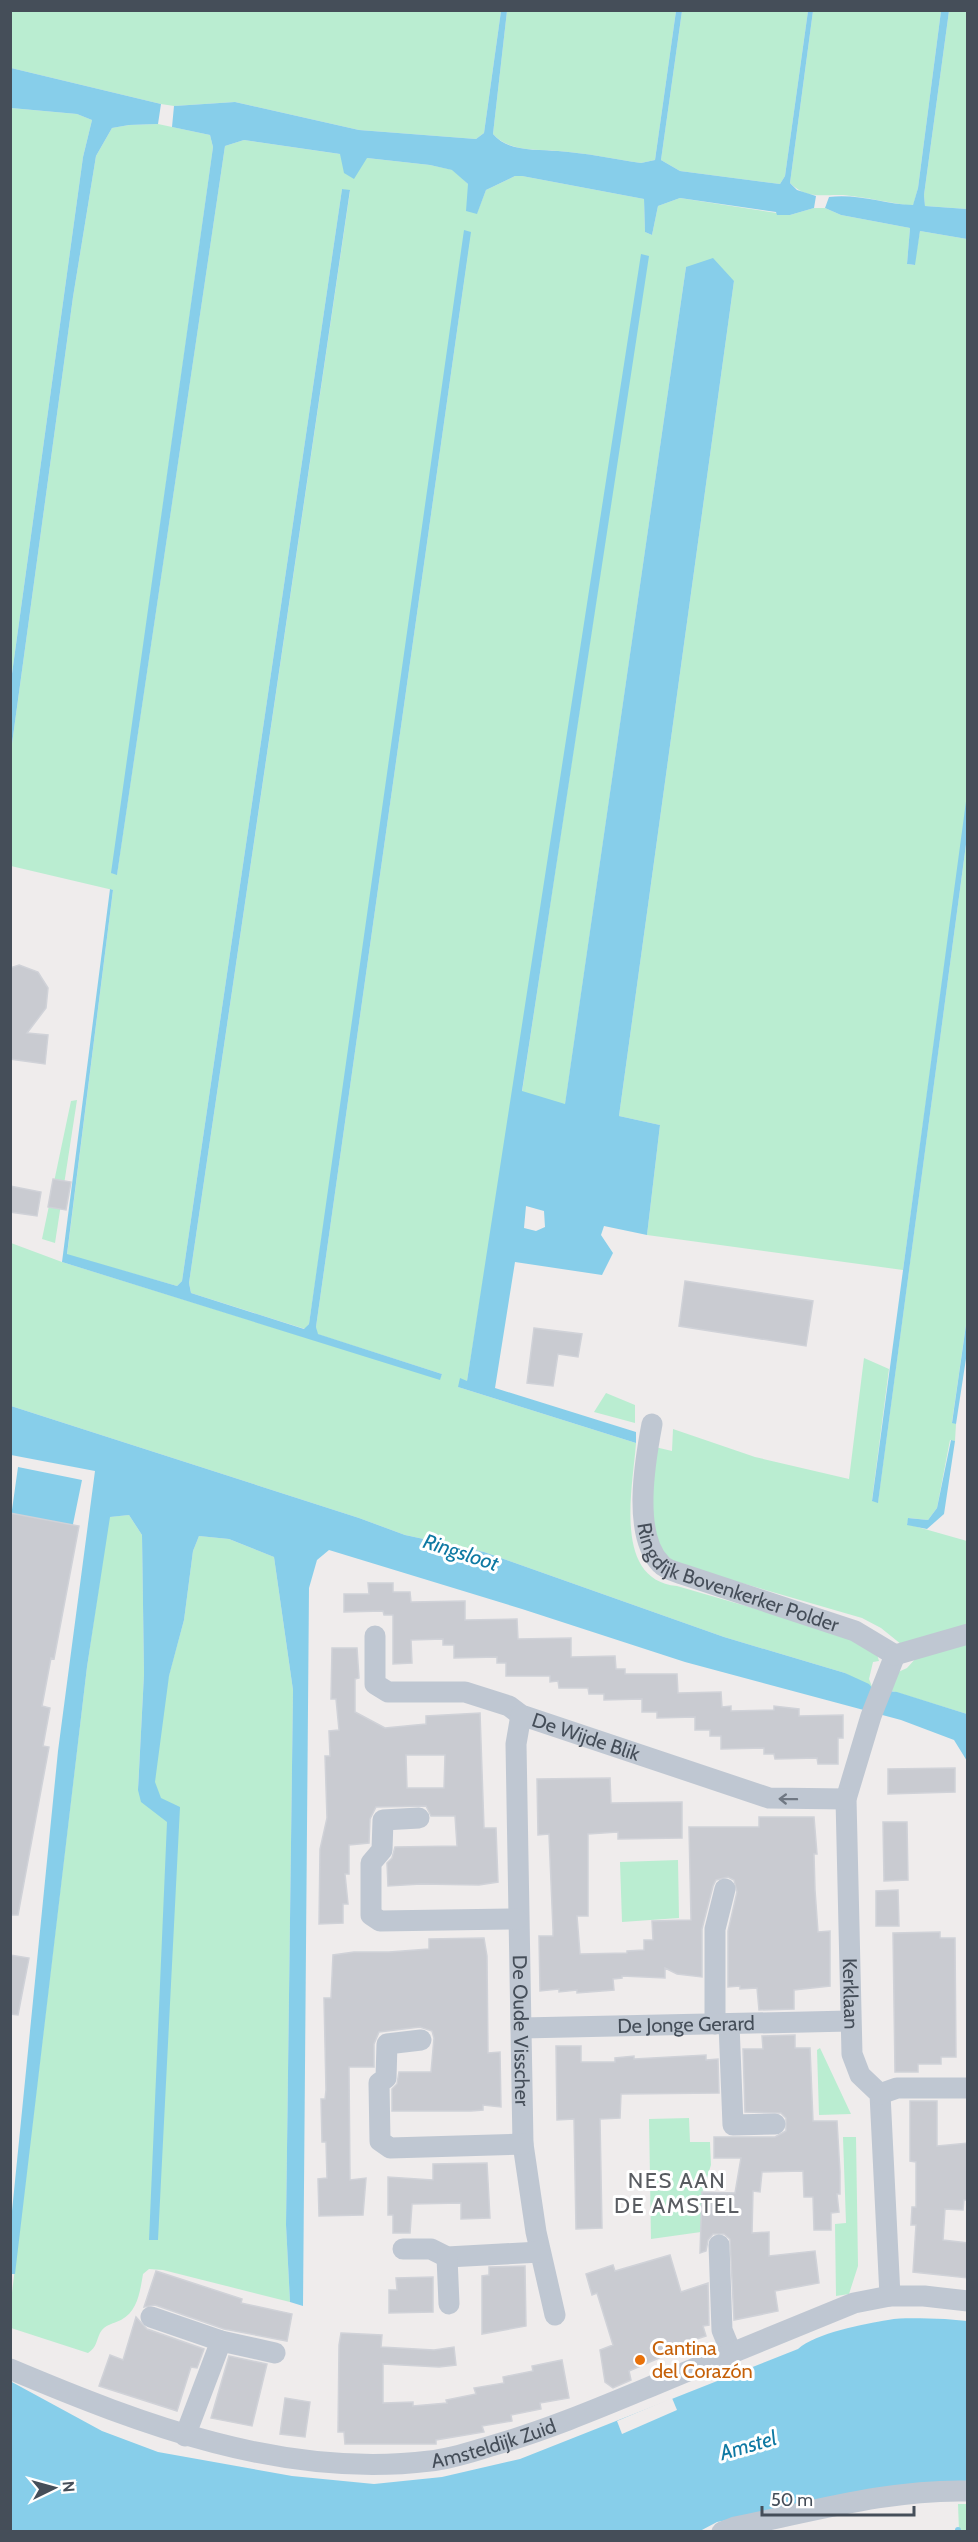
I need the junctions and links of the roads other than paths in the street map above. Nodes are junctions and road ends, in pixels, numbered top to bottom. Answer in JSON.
{"nodes":[{"id":1,"x":652,"y":1424,"type":"dead end"},
{"id":2,"x":968,"y":1634,"type":"edge"},
{"id":3,"x":375,"y":1636,"type":"dead end"},
{"id":4,"x":895,"y":1655,"type":"junction"},
{"id":5,"x":521,"y":1715,"type":"junction"},
{"id":6,"x":846,"y":1799,"type":"junction"},
{"id":7,"x":419,"y":1818,"type":"dead end"},
{"id":8,"x":725,"y":1889,"type":"dead end"},
{"id":9,"x":517,"y":1919,"type":"junction"},
{"id":10,"x":850,"y":2021,"type":"junction"},
{"id":11,"x":722,"y":2024,"type":"junction"},
{"id":12,"x":522,"y":2028,"type":"junction"},
{"id":13,"x":421,"y":2040,"type":"dead end"},
{"id":14,"x":968,"y":2088,"type":"edge"},
{"id":15,"x":880,"y":2094,"type":"junction"},
{"id":16,"x":775,"y":2124,"type":"dead end"},
{"id":17,"x":523,"y":2144,"type":"junction"},
{"id":18,"x":719,"y":2245,"type":"dead end"},
{"id":19,"x":403,"y":2249,"type":"dead end"},
{"id":20,"x":540,"y":2252,"type":"junction"},
{"id":21,"x":447,"y":2258,"type":"junction"},
{"id":22,"x":890,"y":2296,"type":"junction"},
{"id":23,"x":968,"y":2301,"type":"edge"},
{"id":24,"x":449,"y":2304,"type":"dead end"},
{"id":25,"x":555,"y":2315,"type":"dead end"},
{"id":26,"x":151,"y":2317,"type":"dead end"},
{"id":27,"x":221,"y":2342,"type":"junction"},
{"id":28,"x":731,"y":2352,"type":"junction"},
{"id":29,"x":275,"y":2353,"type":"dead end"},
{"id":30,"x":10,"y":2369,"type":"edge"},
{"id":31,"x":185,"y":2436,"type":"junction"},
{"id":32,"x":968,"y":2491,"type":"edge"},
{"id":33,"x":722,"y":2532,"type":"edge"}],
"edges":[{"from":1,"to":4,"type":"street","name":"Ringdijk Bovenkerker Polder"},
{"from":2,"to":4,"type":"street"},
{"from":3,"to":5,"type":"street","name":"De Wijde Blik"},
{"from":4,"to":6,"type":"street","name":"Kerklaan"},
{"from":6,"to":5,"type":"street","name":"De Wijde Blik","one_way":true},
{"from":5,"to":9,"type":"street","name":"De Oude Visscher"},
{"from":6,"to":10,"type":"street","name":"Kerklaan"},
{"from":7,"to":9,"type":"street"},
{"from":8,"to":11,"type":"street"},
{"from":9,"to":12,"type":"street","name":"De Oude Visscher"},
{"from":10,"to":11,"type":"street","name":"De Jonge Gerard"},
{"from":10,"to":15,"type":"street","name":"Kerklaan"},
{"from":11,"to":12,"type":"street","name":"De Jonge Gerard"},
{"from":11,"to":16,"type":"street"},
{"from":12,"to":17,"type":"street","name":"De Oude Visscher"},
{"from":13,"to":17,"type":"street"},
{"from":14,"to":15,"type":"street"},
{"from":15,"to":22,"type":"street"},
{"from":17,"to":20,"type":"street","name":"De Oude Visscher"},
{"from":18,"to":28,"type":"street"},
{"from":19,"to":21,"type":"street"},
{"from":20,"to":21,"type":"street"},
{"from":20,"to":25,"type":"street","name":"De Oude Visscher"},
{"from":21,"to":24,"type":"street"},
{"from":22,"to":23,"type":"street","name":"Amsteldijk Zuid"},
{"from":22,"to":28,"type":"street","name":"Amsteldijk Zuid"},
{"from":26,"to":27,"type":"street"},
{"from":27,"to":29,"type":"street"},
{"from":27,"to":31,"type":"street"},
{"from":28,"to":31,"type":"street","name":"Amsteldijk Zuid"},
{"from":30,"to":31,"type":"street","name":"Amsteldijk Zuid"},
{"from":32,"to":33,"type":"street"}]}
